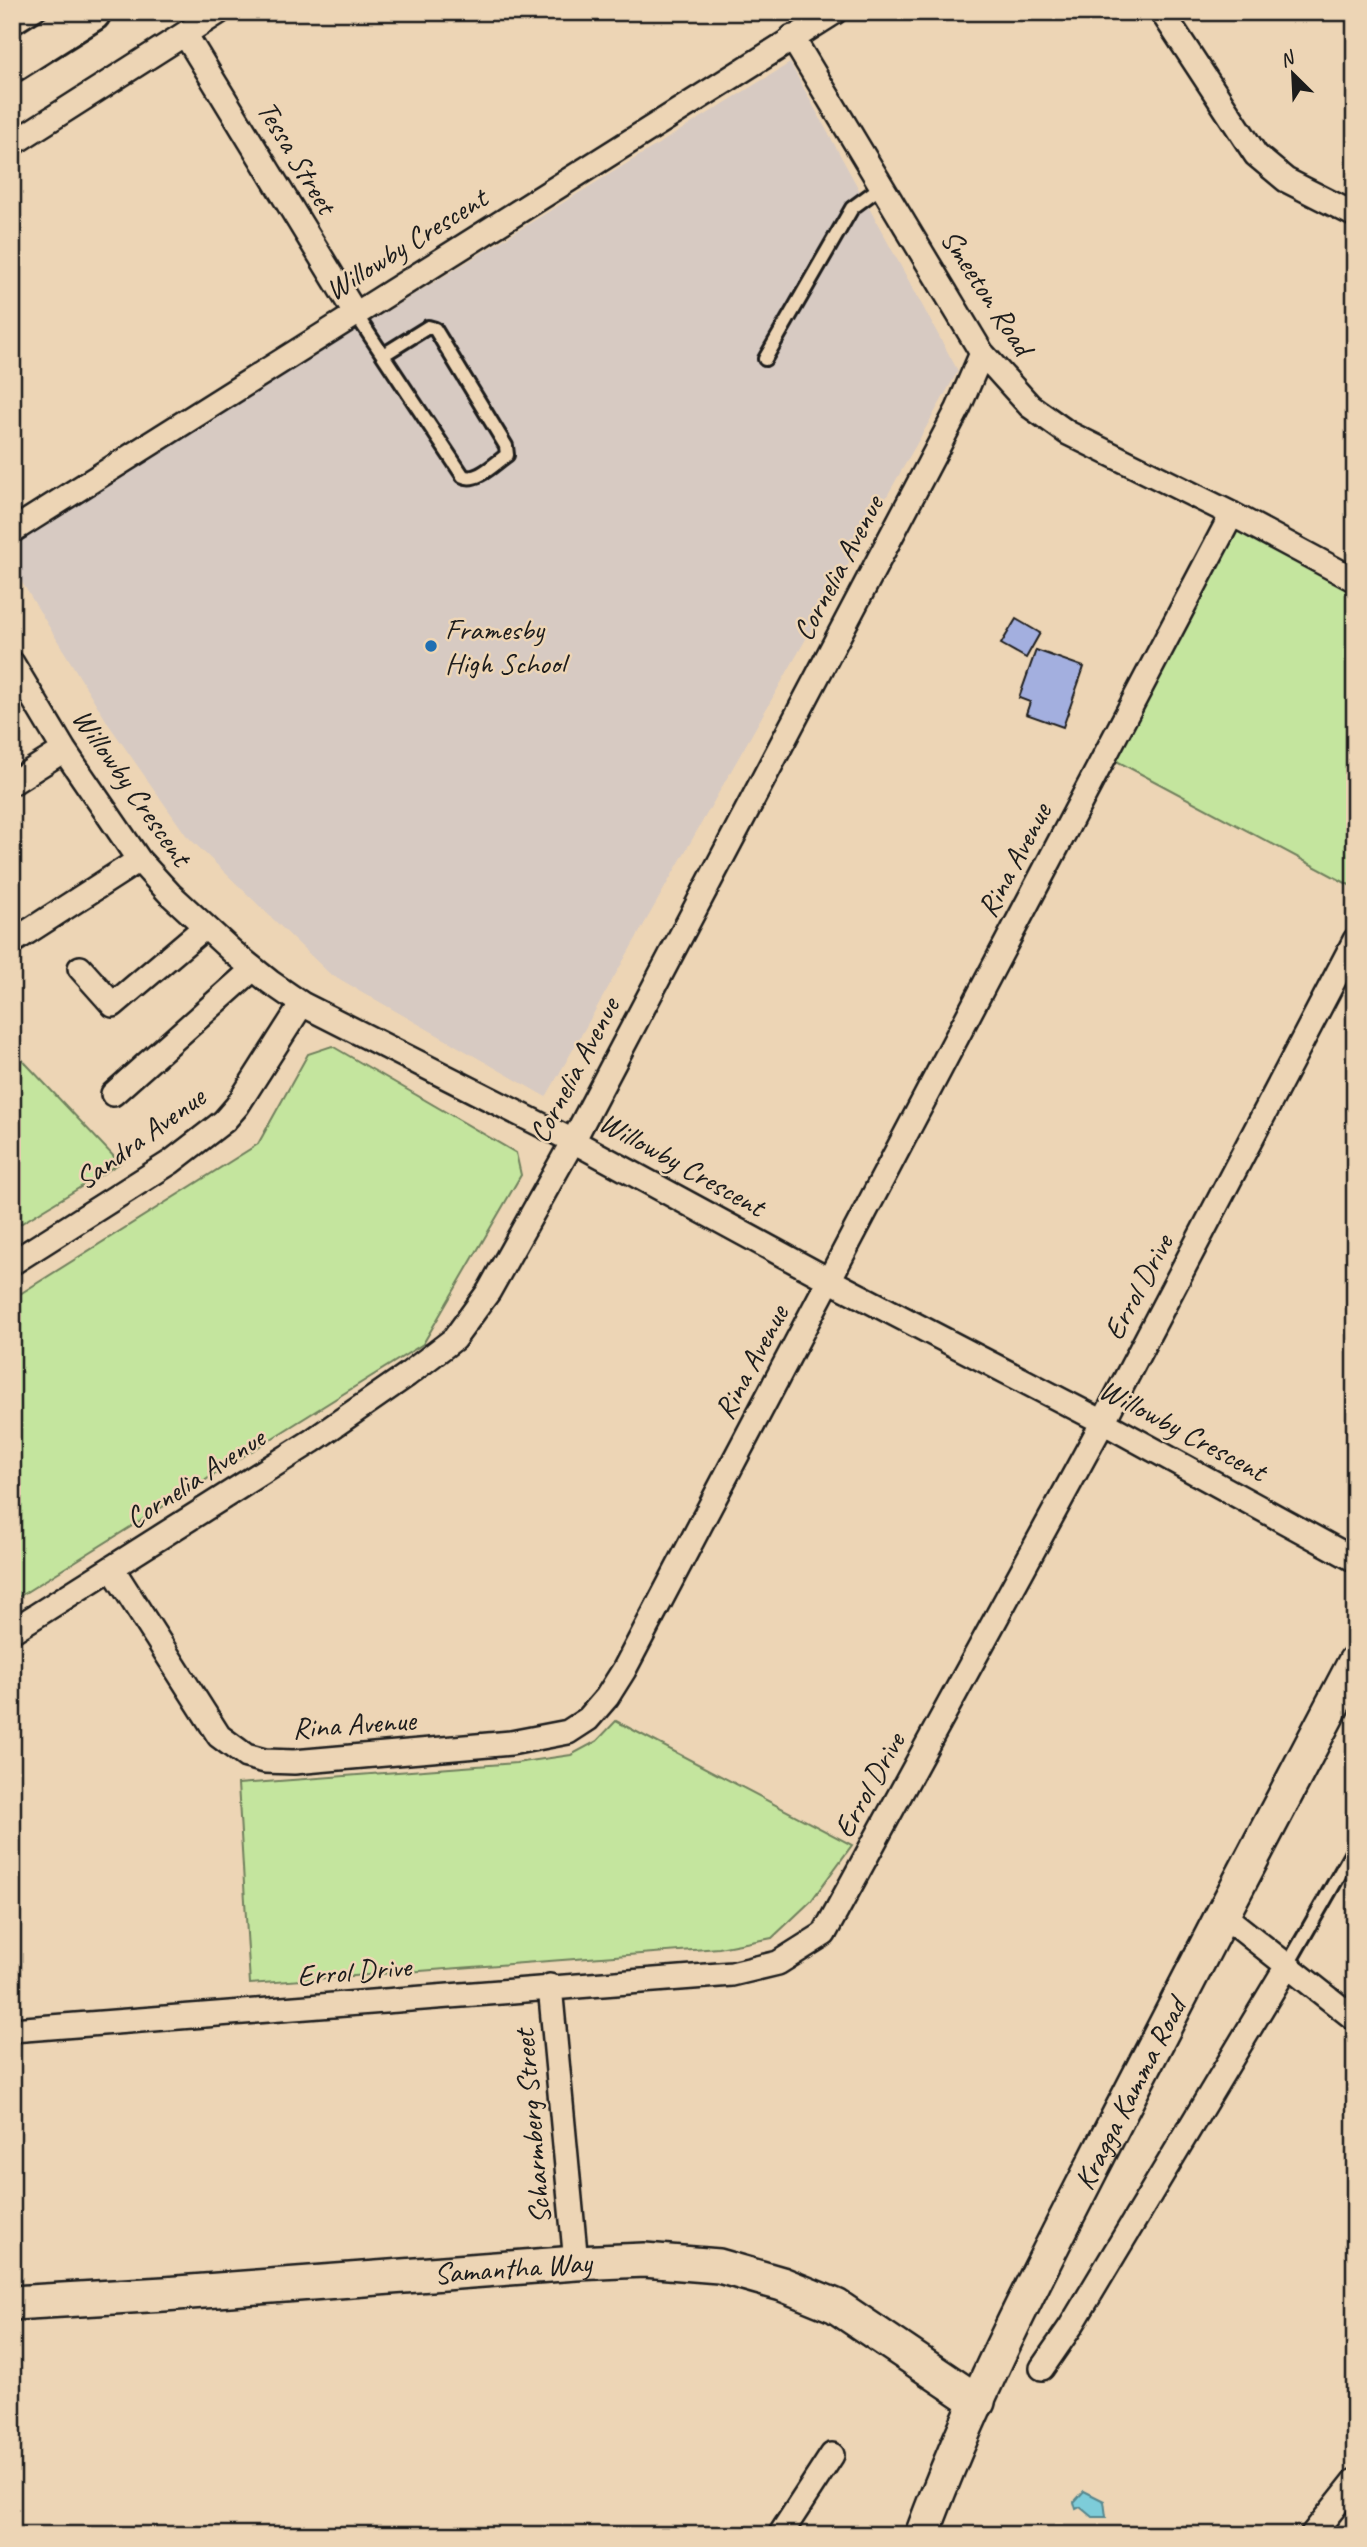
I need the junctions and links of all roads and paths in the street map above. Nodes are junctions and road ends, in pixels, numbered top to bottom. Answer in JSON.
{"nodes":[{"id":1,"x":90,"y":12,"type":"edge"},
{"id":2,"x":219,"y":12,"type":"edge"},
{"id":3,"x":835,"y":12,"type":"edge"},
{"id":4,"x":1162,"y":12,"type":"edge"},
{"id":5,"x":184,"y":34,"type":"junction"},
{"id":6,"x":792,"y":37,"type":"junction"},
{"id":7,"x":12,"y":62,"type":"edge"},
{"id":8,"x":12,"y":144,"type":"edge"},
{"id":9,"x":882,"y":186,"type":"junction"},
{"id":10,"x":1355,"y":215,"type":"edge"},
{"id":11,"x":355,"y":313,"type":"junction"},
{"id":12,"x":982,"y":353,"type":"junction"},
{"id":13,"x":383,"y":355,"type":"junction"},
{"id":14,"x":765,"y":359,"type":"dead end"},
{"id":15,"x":1231,"y":514,"type":"junction"},
{"id":16,"x":12,"y":531,"type":"edge"},
{"id":17,"x":1355,"y":580,"type":"edge"},
{"id":18,"x":12,"y":663,"type":"edge"},
{"id":19,"x":64,"y":750,"type":"junction"},
{"id":20,"x":12,"y":783,"type":"edge"},
{"id":21,"x":139,"y":860,"type":"junction"},
{"id":22,"x":205,"y":927,"type":"junction"},
{"id":23,"x":1355,"y":940,"type":"edge"},
{"id":24,"x":12,"y":942,"type":"edge"},
{"id":25,"x":80,"y":968,"type":"dead end"},
{"id":26,"x":253,"y":969,"type":"junction"},
{"id":27,"x":302,"y":1004,"type":"junction"},
{"id":28,"x":113,"y":1094,"type":"dead end"},
{"id":29,"x":573,"y":1140,"type":"junction"},
{"id":30,"x":12,"y":1263,"type":"edge"},
{"id":31,"x":829,"y":1280,"type":"junction"},
{"id":32,"x":1103,"y":1422,"type":"junction"},
{"id":33,"x":1355,"y":1560,"type":"edge"},
{"id":34,"x":112,"y":1568,"type":"junction"},
{"id":35,"x":12,"y":1631,"type":"edge"},
{"id":36,"x":1355,"y":1662,"type":"edge"},
{"id":37,"x":1355,"y":1847,"type":"edge"},
{"id":38,"x":1222,"y":1914,"type":"junction"},
{"id":39,"x":1287,"y":1966,"type":"junction"},
{"id":40,"x":550,"y":1986,"type":"junction"},
{"id":41,"x":1355,"y":2020,"type":"edge"},
{"id":42,"x":12,"y":2030,"type":"edge"},
{"id":43,"x":576,"y":2263,"type":"junction"},
{"id":44,"x":12,"y":2303,"type":"edge"},
{"id":45,"x":1042,"y":2368,"type":"dead end"},
{"id":46,"x":978,"y":2402,"type":"junction"},
{"id":47,"x":832,"y":2455,"type":"dead end"},
{"id":48,"x":1355,"y":2481,"type":"edge"},
{"id":49,"x":780,"y":2535,"type":"edge"},
{"id":50,"x":922,"y":2535,"type":"edge"},
{"id":51,"x":1312,"y":2535,"type":"edge"}],
"edges":[{"from":1,"to":7,"type":"highway"},
{"from":2,"to":5,"type":"street"},
{"from":3,"to":6,"type":"street","name":"Willowby Crescent"},
{"from":4,"to":10,"type":"street"},
{"from":5,"to":8,"type":"street"},
{"from":5,"to":11,"type":"street","name":"Tessa Street"},
{"from":6,"to":9,"type":"street","name":"Smeeton Road"},
{"from":6,"to":11,"type":"street","name":"Willowby Crescent"},
{"from":9,"to":12,"type":"street","name":"Smeeton Road"},
{"from":9,"to":14,"type":"lane"},
{"from":11,"to":13,"type":"lane"},
{"from":11,"to":16,"type":"street","name":"Willowby Crescent"},
{"from":12,"to":15,"type":"street","name":"Smeeton Road"},
{"from":12,"to":29,"type":"street","name":"Cornelia Avenue"},
{"from":13,"to":13,"type":"lane"},
{"from":15,"to":17,"type":"street","name":"Smeeton Road"},
{"from":15,"to":31,"type":"street","name":"Rina Avenue"},
{"from":18,"to":19,"type":"street","name":"Willowby Crescent"},
{"from":19,"to":20,"type":"street"},
{"from":19,"to":21,"type":"street","name":"Willowby Crescent"},
{"from":21,"to":22,"type":"street","name":"Willowby Crescent"},
{"from":21,"to":24,"type":"street"},
{"from":22,"to":25,"type":"street"},
{"from":22,"to":26,"type":"street","name":"Willowby Crescent"},
{"from":23,"to":32,"type":"street","name":"Errol Drive"},
{"from":26,"to":27,"type":"street","name":"Willowby Crescent"},
{"from":26,"to":28,"type":"street"},
{"from":27,"to":29,"type":"street","name":"Willowby Crescent"},
{"from":27,"to":30,"type":"street","name":"Sandra Avenue"},
{"from":29,"to":31,"type":"street","name":"Willowby Crescent"},
{"from":29,"to":34,"type":"street","name":"Cornelia Avenue"},
{"from":31,"to":32,"type":"street","name":"Willowby Crescent"},
{"from":31,"to":34,"type":"street","name":"Rina Avenue"},
{"from":32,"to":33,"type":"street","name":"Willowby Crescent"},
{"from":32,"to":40,"type":"street","name":"Errol Drive"},
{"from":34,"to":35,"type":"street","name":"Cornelia Avenue"},
{"from":36,"to":38,"type":"main road","name":"Kragga Kamma Road"},
{"from":37,"to":39,"type":"lane"},
{"from":38,"to":39,"type":"street"},
{"from":38,"to":46,"type":"main road","name":"Kragga Kamma Road"},
{"from":39,"to":41,"type":"street"},
{"from":39,"to":45,"type":"street"},
{"from":40,"to":42,"type":"street","name":"Errol Drive"},
{"from":40,"to":43,"type":"street","name":"Scharmberg Street"},
{"from":43,"to":44,"type":"main road","name":"Samantha Way"},
{"from":43,"to":46,"type":"main road","name":"Samantha Way"},
{"from":46,"to":50,"type":"main road","name":"Kragga Kamma Road"},
{"from":47,"to":49,"type":"street"},
{"from":48,"to":51,"type":"street"}]}
